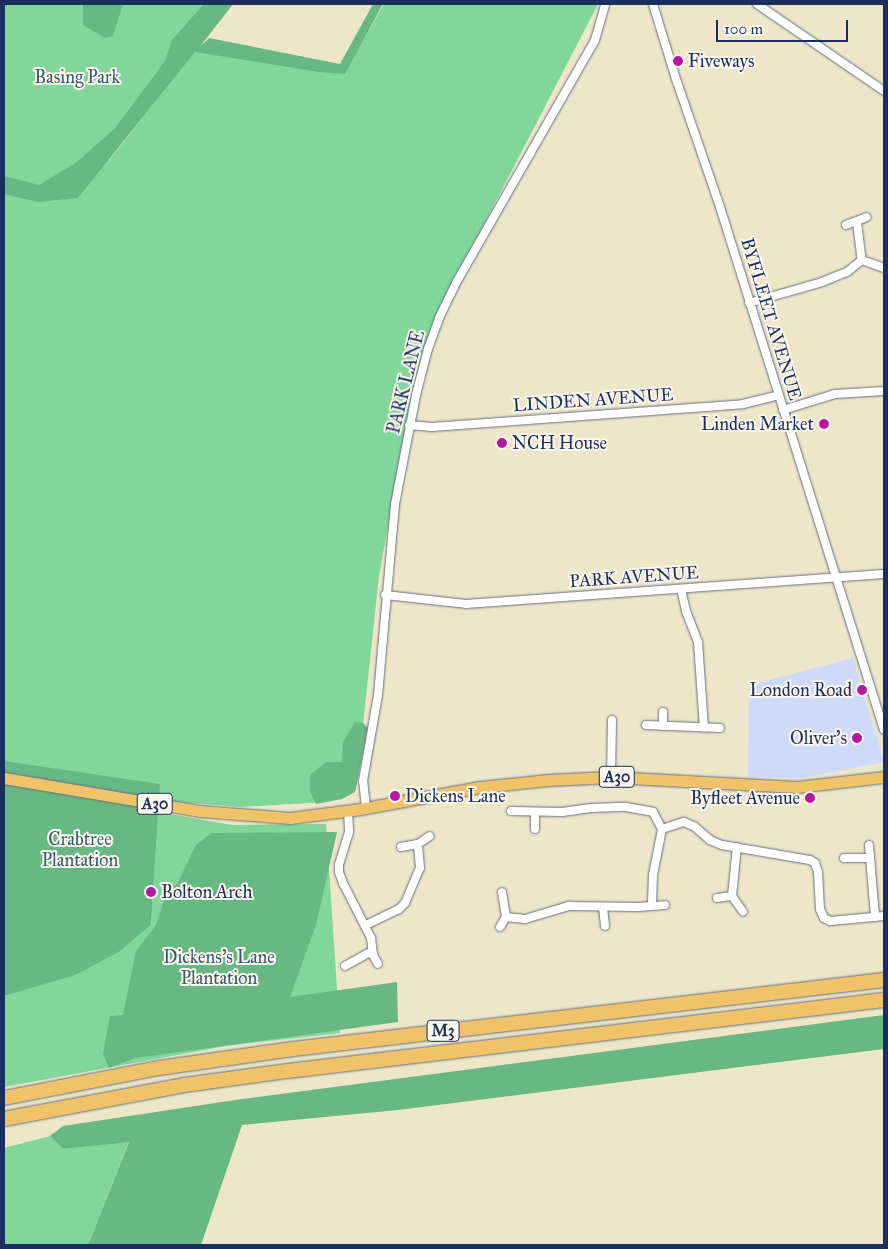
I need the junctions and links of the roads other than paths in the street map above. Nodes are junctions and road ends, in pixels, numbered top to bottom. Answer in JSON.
{"nodes":[{"id":1,"x":605,"y":4,"type":"edge"},
{"id":2,"x":653,"y":4,"type":"edge"},
{"id":3,"x":757,"y":4,"type":"edge"},
{"id":4,"x":884,"y":91,"type":"edge"},
{"id":5,"x":867,"y":217,"type":"dead end"},
{"id":6,"x":857,"y":222,"type":"junction"},
{"id":7,"x":846,"y":225,"type":"dead end"},
{"id":8,"x":862,"y":260,"type":"junction"},
{"id":9,"x":884,"y":268,"type":"edge"},
{"id":10,"x":749,"y":303,"type":"junction"},
{"id":11,"x":884,"y":391,"type":"edge"},
{"id":12,"x":778,"y":394,"type":"junction"},
{"id":13,"x":783,"y":410,"type":"junction"},
{"id":14,"x":409,"y":425,"type":"junction"},
{"id":15,"x":884,"y":574,"type":"edge"},
{"id":16,"x":836,"y":578,"type":"junction"},
{"id":17,"x":681,"y":589,"type":"junction"},
{"id":18,"x":385,"y":595,"type":"junction"},
{"id":19,"x":663,"y":712,"type":"dead end"},
{"id":20,"x":612,"y":720,"type":"dead end"},
{"id":21,"x":646,"y":725,"type":"dead end"},
{"id":22,"x":663,"y":726,"type":"junction"},
{"id":23,"x":704,"y":728,"type":"junction"},
{"id":24,"x":720,"y":728,"type":"dead end"},
{"id":25,"x":884,"y":730,"type":"edge"},
{"id":26,"x":611,"y":777,"type":"junction"},
{"id":27,"x":884,"y":777,"type":"edge"},
{"id":28,"x":4,"y":778,"type":"edge"},
{"id":29,"x":366,"y":808,"type":"junction"},
{"id":30,"x":348,"y":810,"type":"junction"},
{"id":31,"x":511,"y":811,"type":"dead end"},
{"id":32,"x":535,"y":812,"type":"junction"},
{"id":33,"x":535,"y":829,"type":"dead end"},
{"id":34,"x":662,"y":829,"type":"junction"},
{"id":35,"x":430,"y":836,"type":"dead end"},
{"id":36,"x":418,"y":844,"type":"junction"},
{"id":37,"x":868,"y":845,"type":"dead end"},
{"id":38,"x":401,"y":847,"type":"dead end"},
{"id":39,"x":737,"y":847,"type":"junction"},
{"id":40,"x":844,"y":858,"type":"dead end"},
{"id":41,"x":870,"y":858,"type":"junction"},
{"id":42,"x":502,"y":892,"type":"dead end"},
{"id":43,"x":732,"y":896,"type":"junction"},
{"id":44,"x":717,"y":898,"type":"dead end"},
{"id":45,"x":652,"y":905,"type":"junction"},
{"id":46,"x":665,"y":905,"type":"dead end"},
{"id":47,"x":603,"y":907,"type":"junction"},
{"id":48,"x":743,"y":912,"type":"dead end"},
{"id":49,"x":884,"y":916,"type":"edge"},
{"id":50,"x":506,"y":917,"type":"junction"},
{"id":51,"x":874,"y":917,"type":"junction"},
{"id":52,"x":366,"y":925,"type":"junction"},
{"id":53,"x":605,"y":926,"type":"dead end"},
{"id":54,"x":500,"y":927,"type":"dead end"},
{"id":55,"x":372,"y":951,"type":"junction"},
{"id":56,"x":378,"y":964,"type":"dead end"},
{"id":57,"x":346,"y":966,"type":"dead end"},
{"id":58,"x":884,"y":980,"type":"edge"},
{"id":59,"x":884,"y":1000,"type":"edge"},
{"id":60,"x":4,"y":1098,"type":"edge"},
{"id":61,"x":4,"y":1119,"type":"edge"}],
"edges":[{"from":1,"to":14,"type":"street","name":"PARK LANE"},
{"from":2,"to":10,"type":"street","name":"BYFLEET AVENUE"},
{"from":3,"to":4,"type":"street"},
{"from":5,"to":6,"type":"street"},
{"from":6,"to":7,"type":"street"},
{"from":6,"to":8,"type":"street"},
{"from":8,"to":9,"type":"street"},
{"from":8,"to":10,"type":"street"},
{"from":10,"to":12,"type":"street","name":"BYFLEET AVENUE"},
{"from":11,"to":13,"type":"street"},
{"from":12,"to":13,"type":"street","name":"BYFLEET AVENUE"},
{"from":12,"to":14,"type":"street","name":"LINDEN AVENUE"},
{"from":13,"to":16,"type":"street","name":"BYFLEET AVENUE"},
{"from":14,"to":18,"type":"street","name":"PARK LANE"},
{"from":15,"to":16,"type":"street","name":"PARK AVENUE"},
{"from":16,"to":17,"type":"street","name":"PARK AVENUE"},
{"from":16,"to":25,"type":"street","name":"BYFLEET AVENUE"},
{"from":17,"to":18,"type":"street","name":"PARK AVENUE"},
{"from":17,"to":23,"type":"street"},
{"from":18,"to":29,"type":"street","name":"PARK LANE"},
{"from":19,"to":22,"type":"street"},
{"from":20,"to":26,"type":"street"},
{"from":21,"to":22,"type":"street"},
{"from":22,"to":23,"type":"street"},
{"from":23,"to":24,"type":"street"},
{"from":26,"to":27,"type":"main road","number":"A30"},
{"from":26,"to":29,"type":"main road","number":"A30"},
{"from":28,"to":30,"type":"main road","number":"A30"},
{"from":29,"to":30,"type":"main road","number":"A30"},
{"from":30,"to":52,"type":"street"},
{"from":31,"to":32,"type":"street"},
{"from":32,"to":33,"type":"street"},
{"from":32,"to":34,"type":"street"},
{"from":34,"to":39,"type":"street"},
{"from":34,"to":45,"type":"street"},
{"from":35,"to":36,"type":"street"},
{"from":36,"to":38,"type":"street"},
{"from":36,"to":52,"type":"street"},
{"from":37,"to":41,"type":"street"},
{"from":39,"to":43,"type":"street"},
{"from":39,"to":51,"type":"street"},
{"from":40,"to":41,"type":"street"},
{"from":41,"to":51,"type":"street"},
{"from":42,"to":50,"type":"street"},
{"from":43,"to":44,"type":"street"},
{"from":43,"to":48,"type":"street"},
{"from":45,"to":46,"type":"street"},
{"from":45,"to":47,"type":"street"},
{"from":47,"to":50,"type":"street"},
{"from":47,"to":53,"type":"street"},
{"from":49,"to":51,"type":"street"},
{"from":50,"to":54,"type":"street"},
{"from":52,"to":55,"type":"street"},
{"from":55,"to":56,"type":"street"},
{"from":55,"to":57,"type":"street"},
{"from":58,"to":60,"type":"highway","number":"M3"},
{"from":59,"to":61,"type":"highway","number":"M3"}]}
